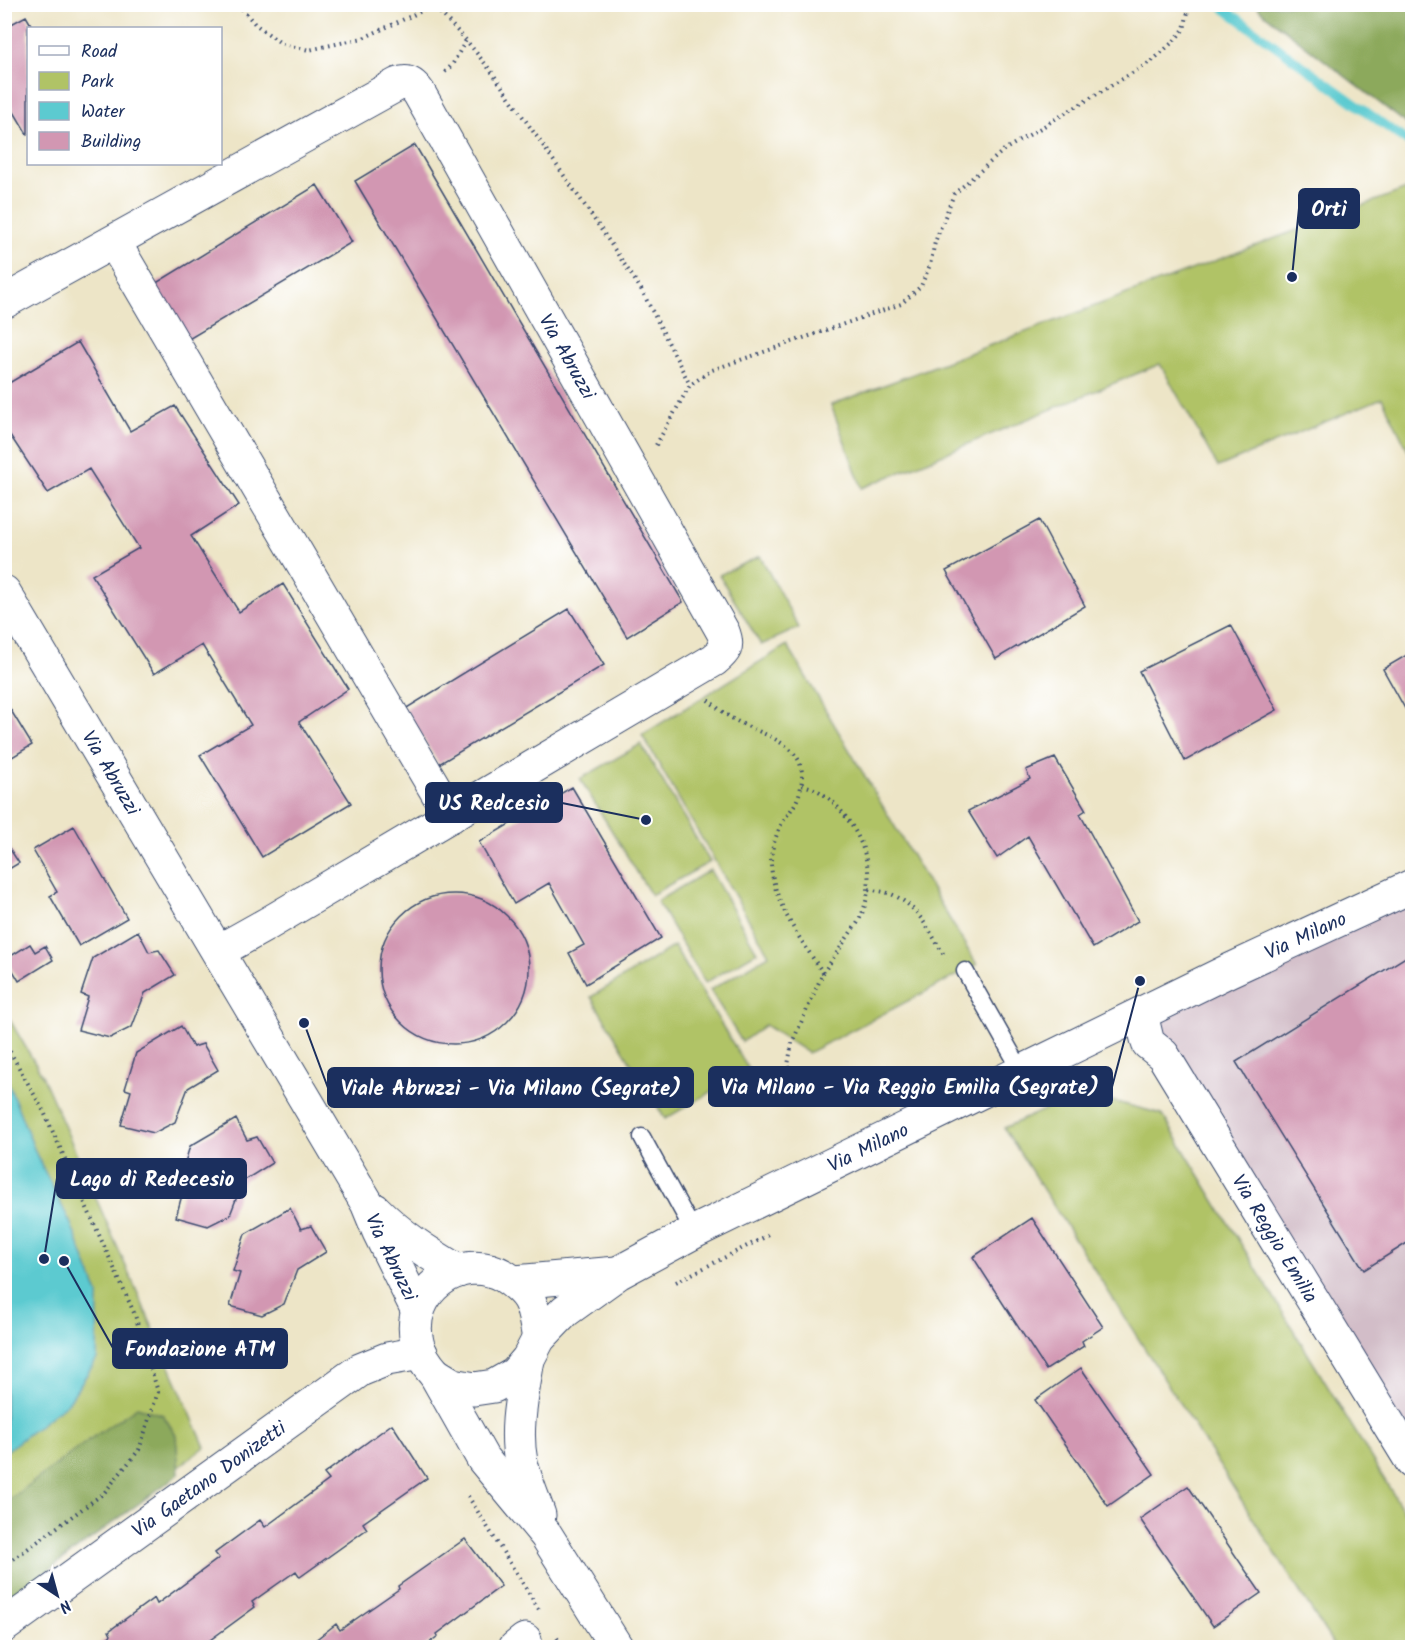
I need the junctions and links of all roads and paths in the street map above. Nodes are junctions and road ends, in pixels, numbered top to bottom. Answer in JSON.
{"nodes":[{"id":1,"x":238,"y":4,"type":"edge"},
{"id":2,"x":1185,"y":4,"type":"edge"},
{"id":3,"x":434,"y":5,"type":"edge"},
{"id":4,"x":114,"y":242,"type":"junction"},
{"id":5,"x":4,"y":302,"type":"edge"},
{"id":6,"x":690,"y":386,"type":"junction"},
{"id":7,"x":637,"y":480,"type":"junction"},
{"id":8,"x":4,"y":592,"type":"edge"},
{"id":9,"x":681,"y":679,"type":"junction"},
{"id":10,"x":802,"y":785,"type":"junction"},
{"id":11,"x":451,"y":816,"type":"junction"},
{"id":12,"x":1413,"y":886,"type":"edge"},
{"id":13,"x":869,"y":890,"type":"junction"},
{"id":14,"x":219,"y":951,"type":"junction"},
{"id":15,"x":965,"y":971,"type":"dead end"},
{"id":16,"x":823,"y":973,"type":"junction"},
{"id":17,"x":978,"y":993,"type":"junction"},
{"id":18,"x":1141,"y":1014,"type":"junction"},
{"id":19,"x":4,"y":1041,"type":"edge"},
{"id":20,"x":1022,"y":1072,"type":"junction"},
{"id":21,"x":798,"y":1088,"type":"dead end"},
{"id":22,"x":642,"y":1137,"type":"dead end"},
{"id":23,"x":367,"y":1203,"type":"junction"},
{"id":24,"x":776,"y":1231,"type":"dead end"},
{"id":25,"x":694,"y":1232,"type":"junction"},
{"id":26,"x":458,"y":1271,"type":"junction"},
{"id":27,"x":618,"y":1273,"type":"junction"},
{"id":28,"x":515,"y":1282,"type":"junction"},
{"id":29,"x":670,"y":1285,"type":"dead end"},
{"id":30,"x":418,"y":1311,"type":"junction"},
{"id":31,"x":533,"y":1348,"type":"junction"},
{"id":32,"x":428,"y":1364,"type":"junction"},
{"id":33,"x":1413,"y":1462,"type":"edge"},
{"id":34,"x":467,"y":1495,"type":"dead end"},
{"id":35,"x":546,"y":1535,"type":"junction"},
{"id":36,"x":4,"y":1566,"type":"edge"},
{"id":37,"x":4,"y":1626,"type":"edge"},
{"id":38,"x":533,"y":1633,"type":"edge"},
{"id":39,"x":564,"y":1647,"type":"edge"},
{"id":40,"x":617,"y":1647,"type":"edge"}],
"edges":[{"from":1,"to":3,"type":"path"},
{"from":2,"to":6,"type":"path"},
{"from":3,"to":6,"type":"path"},
{"from":4,"to":5,"type":"street","name":"Via Abruzzi"},
{"from":4,"to":7,"type":"street","name":"Via Abruzzi"},
{"from":4,"to":11,"type":"street"},
{"from":6,"to":7,"type":"path"},
{"from":7,"to":9,"type":"street","name":"Via Abruzzi"},
{"from":8,"to":14,"type":"street","name":"Via Abruzzi"},
{"from":9,"to":10,"type":"path"},
{"from":9,"to":11,"type":"street","name":"Via Abruzzi"},
{"from":10,"to":13,"type":"path"},
{"from":10,"to":16,"type":"path"},
{"from":11,"to":14,"type":"street","name":"Via Abruzzi"},
{"from":12,"to":18,"type":"street","name":"Via Milano"},
{"from":13,"to":16,"type":"path"},
{"from":13,"to":17,"type":"path"},
{"from":14,"to":23,"type":"street","name":"Via Abruzzi"},
{"from":15,"to":17,"type":"lane"},
{"from":16,"to":21,"type":"path"},
{"from":17,"to":20,"type":"lane"},
{"from":18,"to":20,"type":"street","name":"Via Milano"},
{"from":18,"to":33,"type":"street","name":"Via Reggio Emilia"},
{"from":19,"to":36,"type":"path"},
{"from":20,"to":25,"type":"street","name":"Via Milano"},
{"from":22,"to":25,"type":"lane"},
{"from":23,"to":26,"type":"street","name":"Via Abruzzi"},
{"from":23,"to":30,"type":"street","name":"Via Abruzzi"},
{"from":24,"to":29,"type":"path"},
{"from":25,"to":27,"type":"street","name":"Via Milano"},
{"from":26,"to":28,"type":"street"},
{"from":26,"to":30,"type":"street"},
{"from":27,"to":28,"type":"street"},
{"from":27,"to":31,"type":"street","name":"Via Milano"},
{"from":28,"to":31,"type":"street"},
{"from":30,"to":32,"type":"street"},
{"from":31,"to":32,"type":"street"},
{"from":31,"to":35,"type":"street"},
{"from":32,"to":35,"type":"street"},
{"from":32,"to":37,"type":"street","name":"Via Gaetano Donizetti"},
{"from":34,"to":38,"type":"path"},
{"from":35,"to":40,"type":"street"},
{"from":38,"to":39,"type":"path"}]}
